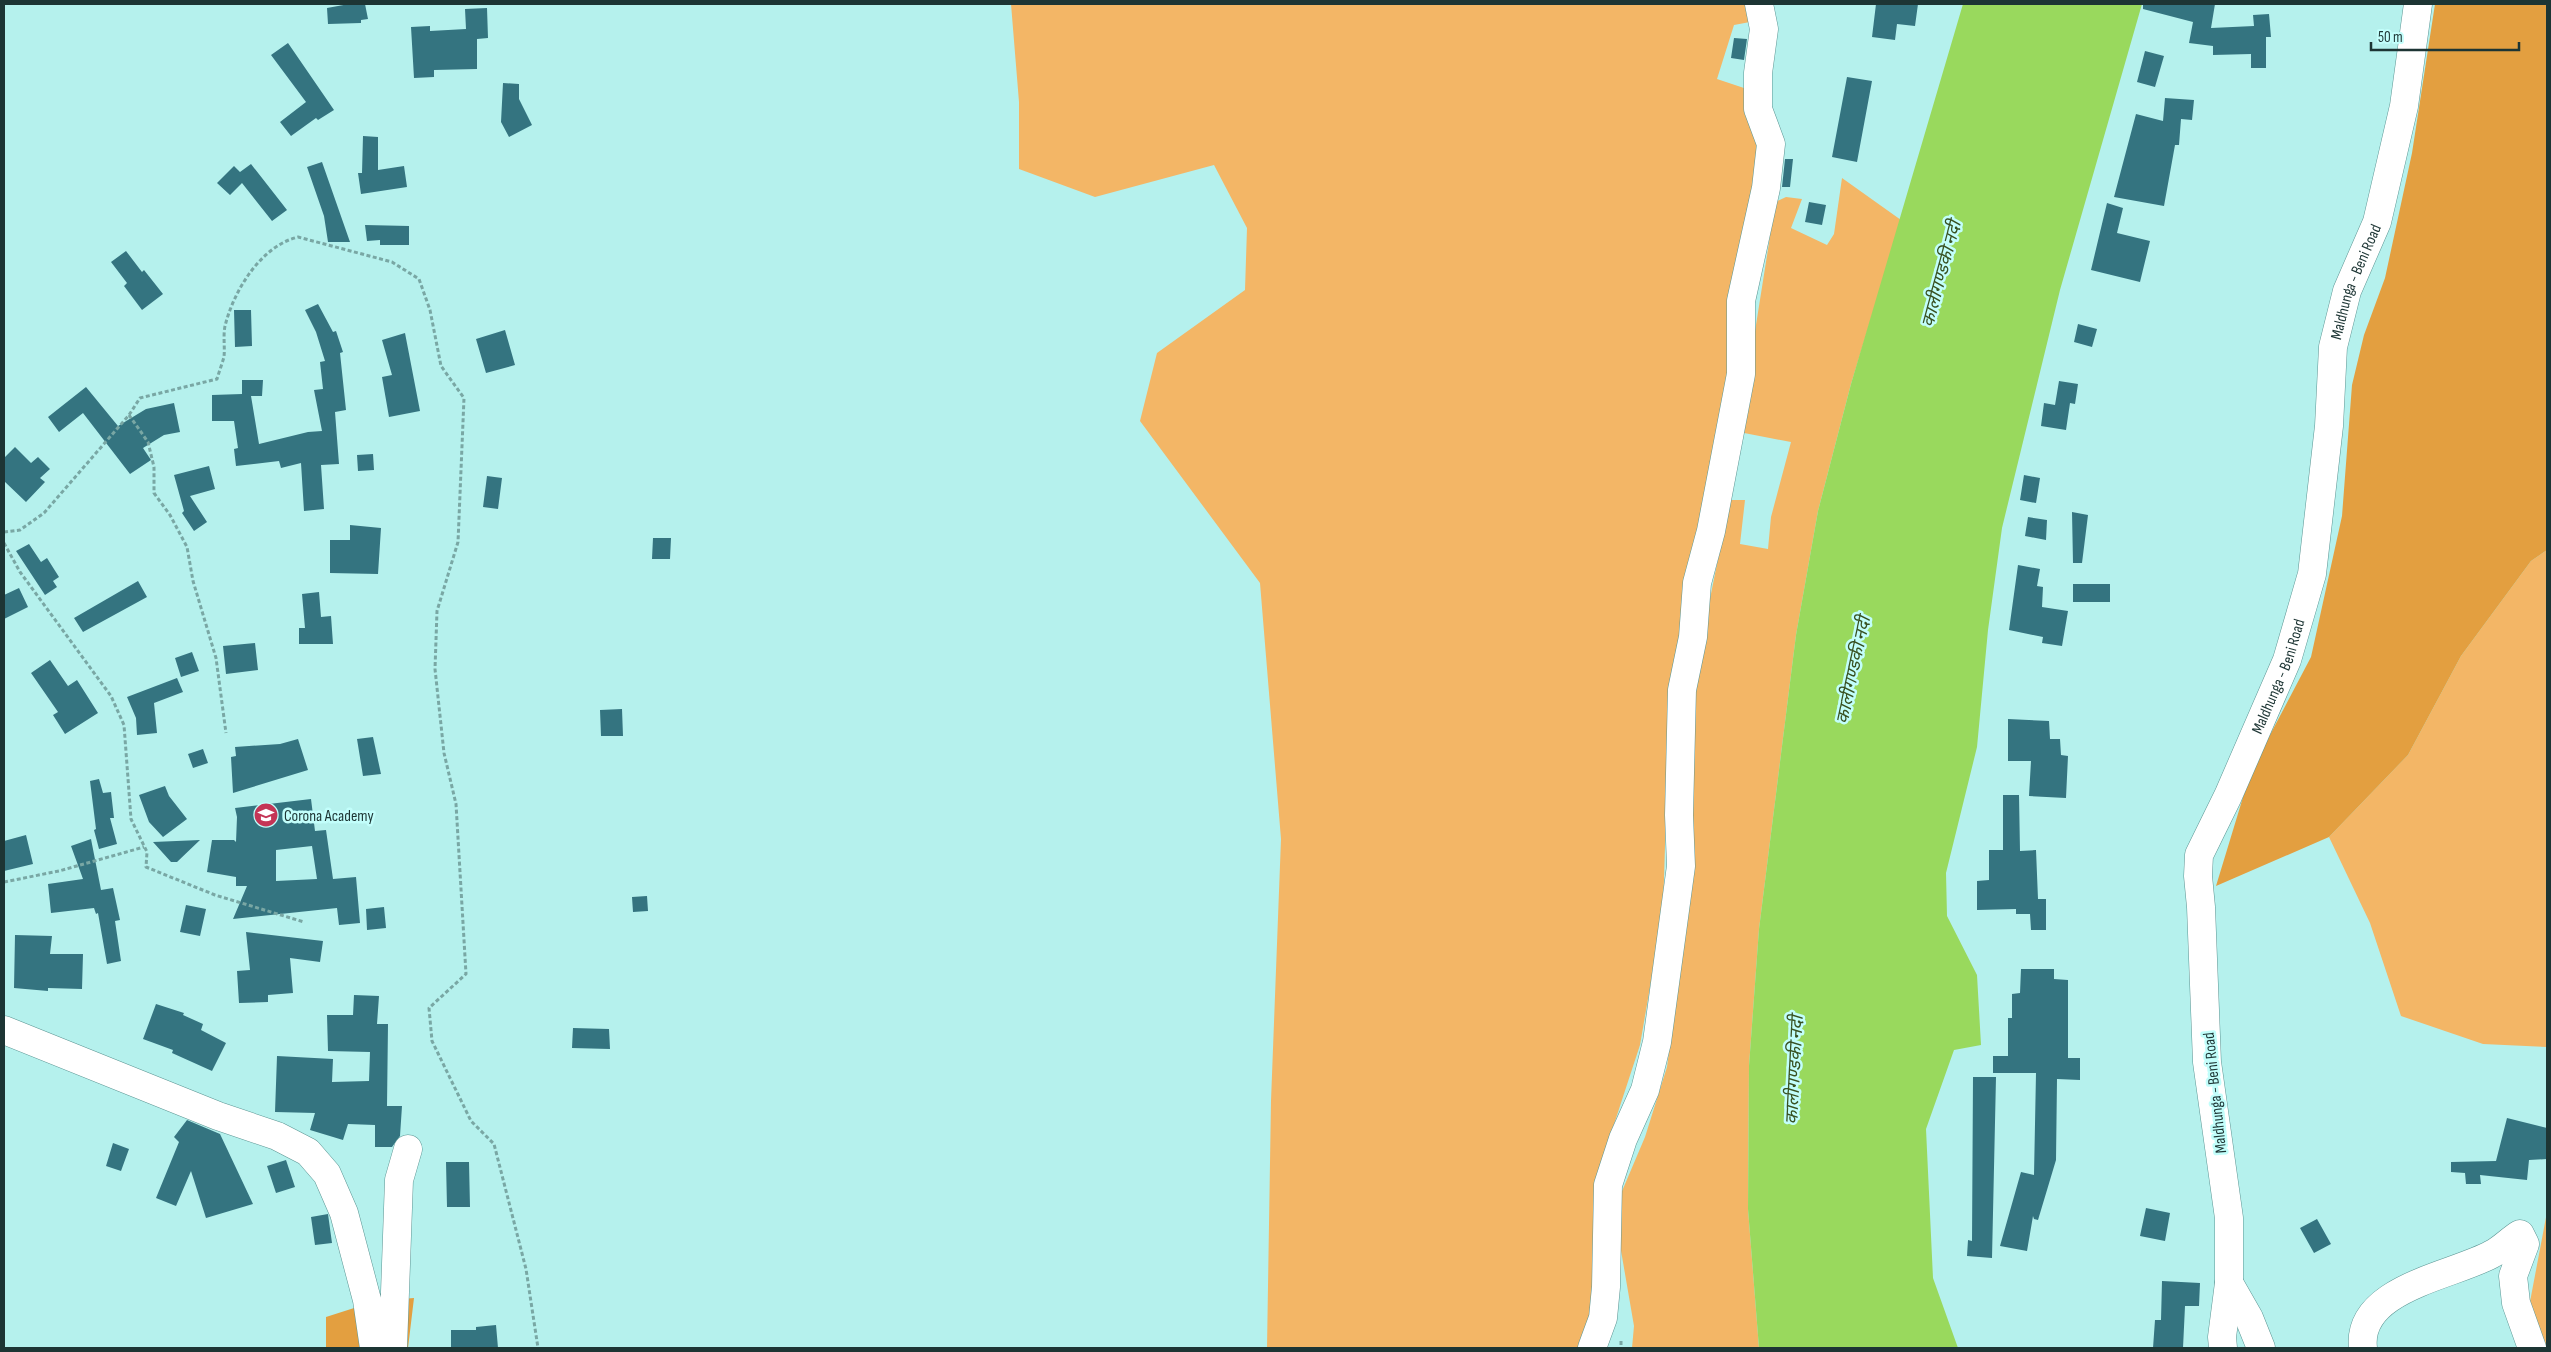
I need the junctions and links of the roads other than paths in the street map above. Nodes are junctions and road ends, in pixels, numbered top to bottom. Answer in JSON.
{"nodes":[{"id":1,"x":1759,"y":4,"type":"edge"},
{"id":2,"x":2418,"y":4,"type":"edge"},
{"id":3,"x":4,"y":1030,"type":"edge"},
{"id":4,"x":408,"y":1149,"type":"dead end"},
{"id":5,"x":2229,"y":1283,"type":"junction"},
{"id":6,"x":374,"y":1348,"type":"edge"},
{"id":7,"x":393,"y":1348,"type":"edge"},
{"id":8,"x":1592,"y":1348,"type":"edge"},
{"id":9,"x":2223,"y":1348,"type":"edge"},
{"id":10,"x":2261,"y":1348,"type":"edge"},
{"id":11,"x":2363,"y":1348,"type":"edge"},
{"id":12,"x":2532,"y":1348,"type":"edge"}],
"edges":[{"from":1,"to":8,"type":"main road"},
{"from":2,"to":5,"type":"main road","name":"Maldhunga - Beni Road"},
{"from":3,"to":6,"type":"main road"},
{"from":4,"to":7,"type":"main road"},
{"from":5,"to":9,"type":"main road","name":"Maldhunga - Beni Road"},
{"from":5,"to":10,"type":"main road"},
{"from":11,"to":12,"type":"main road"}]}
